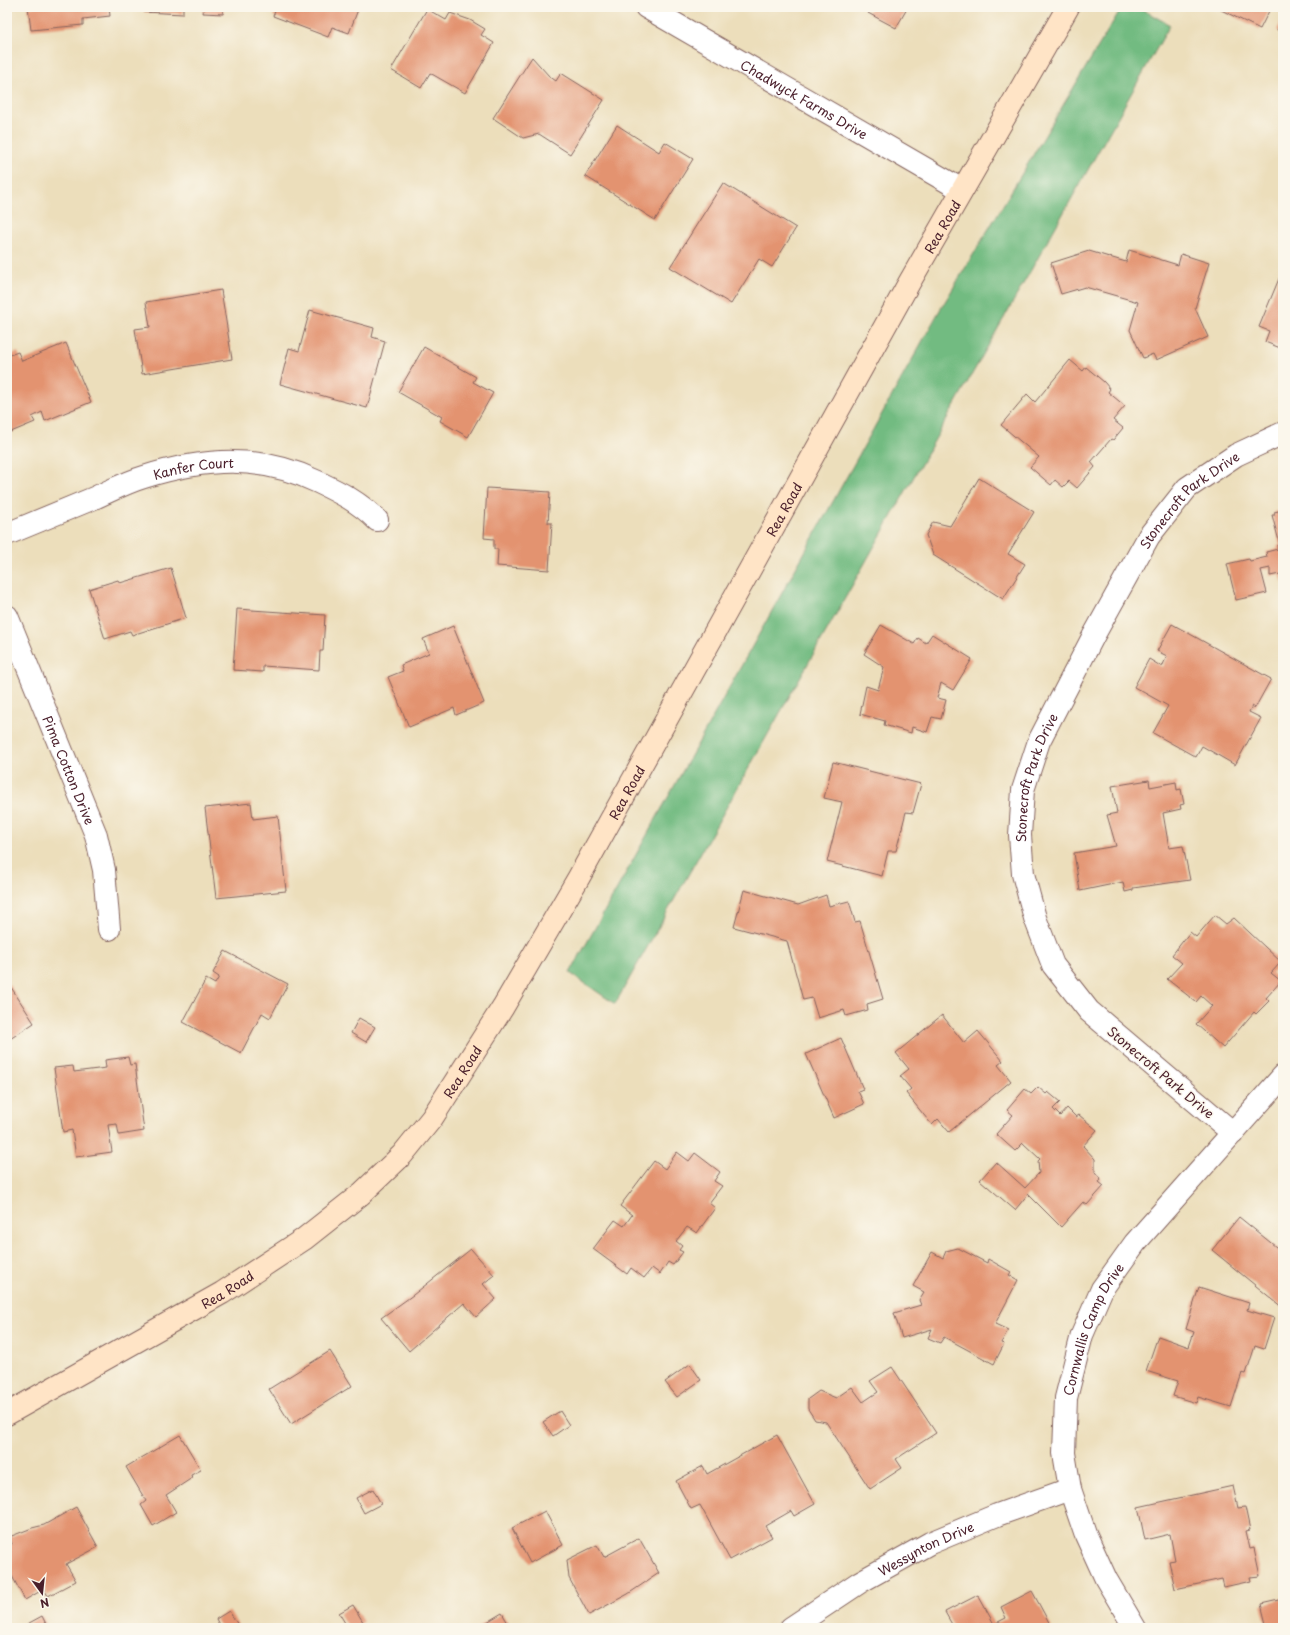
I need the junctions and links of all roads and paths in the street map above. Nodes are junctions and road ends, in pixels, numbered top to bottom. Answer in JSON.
{"nodes":[{"id":1,"x":646,"y":7,"type":"edge"},
{"id":2,"x":1068,"y":7,"type":"edge"},
{"id":3,"x":962,"y":190,"type":"junction"},
{"id":4,"x":1283,"y":433,"type":"edge"},
{"id":5,"x":376,"y":520,"type":"dead end"},
{"id":6,"x":7,"y":534,"type":"edge"},
{"id":7,"x":7,"y":616,"type":"edge"},
{"id":8,"x":109,"y":929,"type":"dead end"},
{"id":9,"x":1283,"y":1076,"type":"edge"},
{"id":10,"x":1233,"y":1132,"type":"junction"},
{"id":11,"x":7,"y":1414,"type":"edge"},
{"id":12,"x":1070,"y":1489,"type":"junction"},
{"id":13,"x":791,"y":1628,"type":"edge"},
{"id":14,"x":1135,"y":1628,"type":"edge"}],
"edges":[{"from":1,"to":3,"type":"street","name":"Chadwyck Farms Drive"},
{"from":2,"to":3,"type":"main road","name":"Rea Road"},
{"from":3,"to":11,"type":"main road","name":"Rea Road"},
{"from":4,"to":10,"type":"street","name":"Stonecroft Park Drive"},
{"from":5,"to":6,"type":"street","name":"Kanfer Court"},
{"from":7,"to":8,"type":"street","name":"Pima Cotton Drive"},
{"from":9,"to":10,"type":"street","name":"Cornwallis Camp Drive"},
{"from":10,"to":12,"type":"street","name":"Cornwallis Camp Drive"},
{"from":12,"to":13,"type":"street","name":"Wessynton Drive"},
{"from":12,"to":14,"type":"street","name":"Cornwallis Camp Drive"}]}
